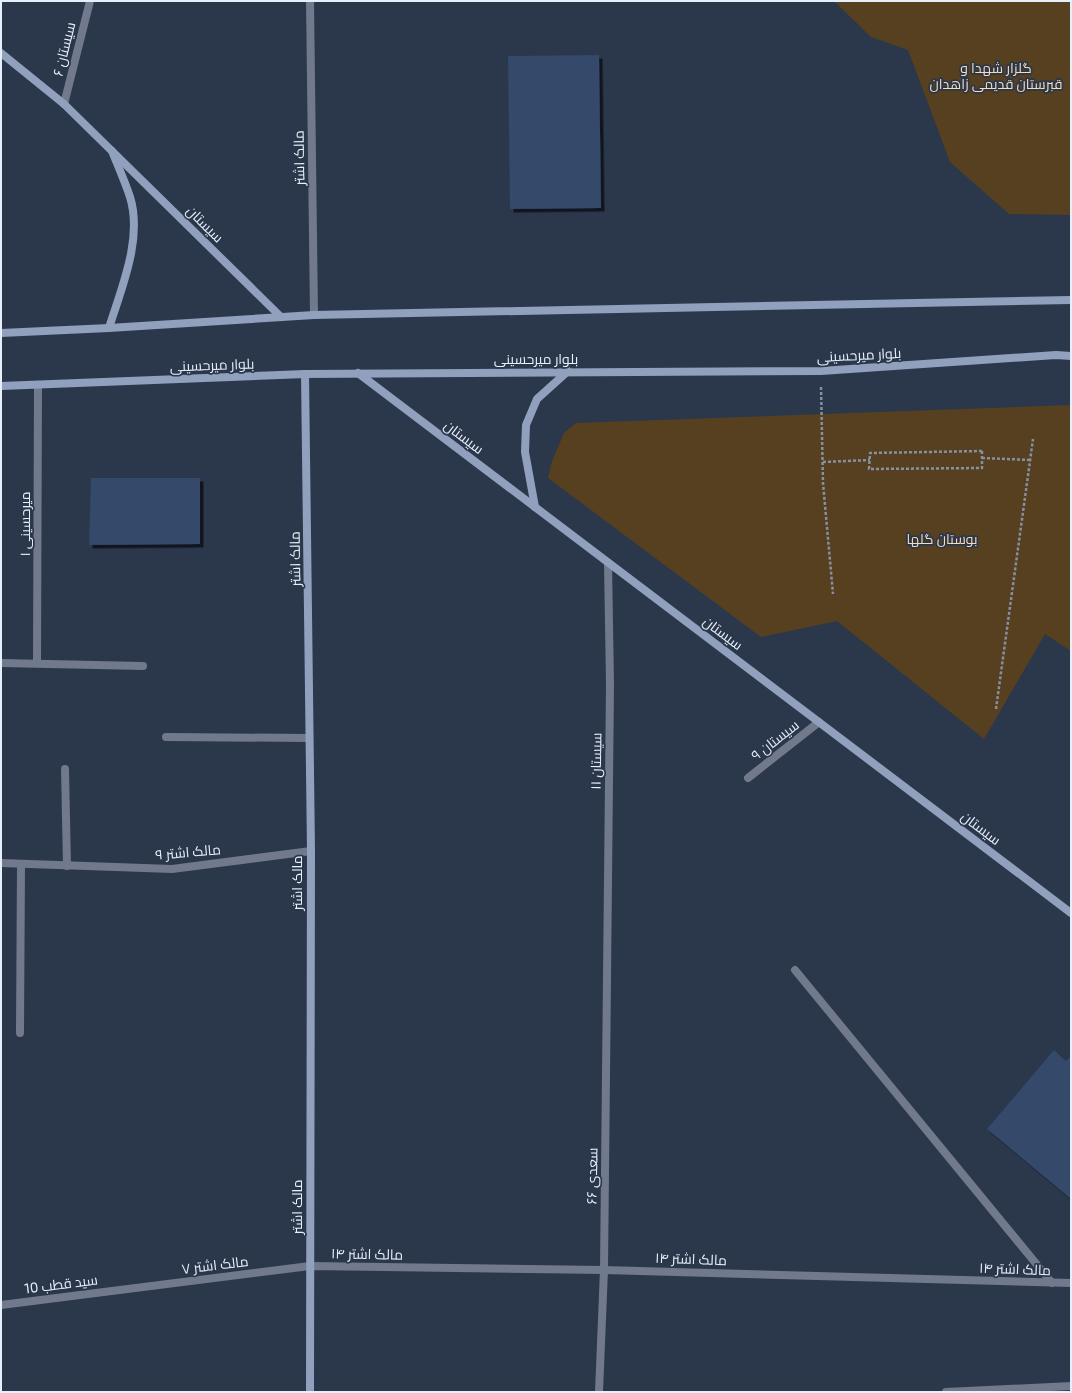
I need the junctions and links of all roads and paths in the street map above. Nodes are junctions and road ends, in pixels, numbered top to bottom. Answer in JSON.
{"nodes":[{"id":1,"x":90,"y":1,"type":"edge"},
{"id":2,"x":310,"y":1,"type":"edge"},
{"id":3,"x":1,"y":53,"type":"edge"},
{"id":4,"x":64,"y":104,"type":"junction"},
{"id":5,"x":111,"y":149,"type":"junction"},
{"id":6,"x":1071,"y":300,"type":"edge"},
{"id":7,"x":314,"y":315,"type":"junction"},
{"id":8,"x":281,"y":317,"type":"junction"},
{"id":9,"x":109,"y":328,"type":"junction"},
{"id":10,"x":1,"y":333,"type":"edge"},
{"id":11,"x":1071,"y":356,"type":"edge"},
{"id":12,"x":821,"y":370,"type":"junction"},
{"id":13,"x":568,"y":372,"type":"junction"},
{"id":14,"x":358,"y":373,"type":"junction"},
{"id":15,"x":305,"y":374,"type":"junction"},
{"id":16,"x":38,"y":385,"type":"junction"},
{"id":17,"x":1,"y":386,"type":"edge"},
{"id":18,"x":1033,"y":439,"type":"dead end"},
{"id":19,"x":982,"y":458,"type":"junction"},
{"id":20,"x":870,"y":460,"type":"junction"},
{"id":21,"x":1030,"y":460,"type":"junction"},
{"id":22,"x":823,"y":462,"type":"junction"},
{"id":23,"x":535,"y":507,"type":"junction"},
{"id":24,"x":608,"y":563,"type":"junction"},
{"id":25,"x":833,"y":594,"type":"dead end"},
{"id":26,"x":1,"y":662,"type":"edge"},
{"id":27,"x":37,"y":662,"type":"junction"},
{"id":28,"x":143,"y":666,"type":"dead end"},
{"id":29,"x":996,"y":708,"type":"dead end"},
{"id":30,"x":819,"y":722,"type":"junction"},
{"id":31,"x":166,"y":737,"type":"dead end"},
{"id":32,"x":309,"y":738,"type":"junction"},
{"id":33,"x":65,"y":768,"type":"dead end"},
{"id":34,"x":748,"y":778,"type":"dead end"},
{"id":35,"x":311,"y":850,"type":"junction"},
{"id":36,"x":1,"y":863,"type":"edge"},
{"id":37,"x":21,"y":865,"type":"junction"},
{"id":38,"x":67,"y":866,"type":"junction"},
{"id":39,"x":1071,"y":913,"type":"edge"},
{"id":40,"x":607,"y":960,"type":"joint"},
{"id":41,"x":796,"y":970,"type":"dead end"},
{"id":42,"x":20,"y":1033,"type":"dead end"},
{"id":43,"x":310,"y":1266,"type":"junction"},
{"id":44,"x":604,"y":1270,"type":"junction"},
{"id":45,"x":1052,"y":1283,"type":"junction"},
{"id":46,"x":1071,"y":1283,"type":"edge"},
{"id":47,"x":124,"y":1289,"type":"joint"},
{"id":48,"x":1,"y":1305,"type":"edge"},
{"id":49,"x":1071,"y":1386,"type":"edge"},
{"id":50,"x":310,"y":1392,"type":"edge"},
{"id":51,"x":599,"y":1392,"type":"edge"},
{"id":52,"x":946,"y":1392,"type":"edge"}],
"edges":[{"from":1,"to":4,"type":"street","name":"سیستان ۶"},
{"from":2,"to":7,"type":"street","name":"مالک اشتر"},
{"from":3,"to":4,"type":"street","name":"سیستان"},
{"from":4,"to":5,"type":"street","name":"سیستان"},
{"from":5,"to":8,"type":"street","name":"سیستان"},
{"from":5,"to":9,"type":"street","name":"سیستان"},
{"from":6,"to":7,"type":"street"},
{"from":7,"to":8,"type":"street"},
{"from":8,"to":9,"type":"street"},
{"from":9,"to":10,"type":"street"},
{"from":11,"to":12,"type":"street","name":"بلوار میرحسینی"},
{"from":12,"to":13,"type":"street","name":"بلوار میرحسینی"},
{"from":12,"to":22,"type":"path"},
{"from":13,"to":14,"type":"street","name":"بلوار میرحسینی"},
{"from":13,"to":23,"type":"street"},
{"from":14,"to":15,"type":"street","name":"بلوار میرحسینی"},
{"from":14,"to":23,"type":"street","name":"سیستان"},
{"from":15,"to":16,"type":"street","name":"بلوار میرحسینی"},
{"from":15,"to":32,"type":"street","name":"مالک اشتر"},
{"from":16,"to":17,"type":"street","name":"بلوار میرحسینی"},
{"from":16,"to":27,"type":"street","name":"میرحسینی ۱"},
{"from":18,"to":21,"type":"path"},
{"from":19,"to":20,"type":"path"},
{"from":19,"to":20,"type":"path"},
{"from":19,"to":21,"type":"path"},
{"from":20,"to":22,"type":"path"},
{"from":21,"to":29,"type":"path"},
{"from":22,"to":25,"type":"path"},
{"from":23,"to":24,"type":"street","name":"سیستان"},
{"from":24,"to":30,"type":"street","name":"سیستان"},
{"from":24,"to":40,"type":"street","name":"سیستان ۱۱"},
{"from":26,"to":27,"type":"street"},
{"from":27,"to":28,"type":"street"},
{"from":30,"to":34,"type":"street","name":"سیستان ۹"},
{"from":30,"to":39,"type":"street","name":"سیستان"},
{"from":31,"to":32,"type":"street"},
{"from":32,"to":35,"type":"street","name":"مالک اشتر"},
{"from":33,"to":38,"type":"street"},
{"from":35,"to":38,"type":"street","name":"مالک اشتر ۹"},
{"from":35,"to":43,"type":"street","name":"مالک اشتر"},
{"from":36,"to":37,"type":"street","name":"مالک اشتر ۹"},
{"from":37,"to":38,"type":"street","name":"مالک اشتر ۹"},
{"from":37,"to":42,"type":"street"},
{"from":40,"to":44,"type":"street","name":"سعدی ۶۶"},
{"from":41,"to":45,"type":"street"},
{"from":43,"to":44,"type":"street","name":"مالک اشتر ۱۴"},
{"from":43,"to":47,"type":"street","name":"مالک اشتر ۷"},
{"from":43,"to":50,"type":"street","name":"مالک اشتر"},
{"from":44,"to":45,"type":"street","name":"مالک اشتر ۱۴"},
{"from":44,"to":51,"type":"street","name":"سعدی ۶۶"},
{"from":45,"to":46,"type":"street","name":"مالک اشتر ۱۴"},
{"from":47,"to":48,"type":"street","name":"سید قطب 10"},
{"from":49,"to":52,"type":"street"}]}
